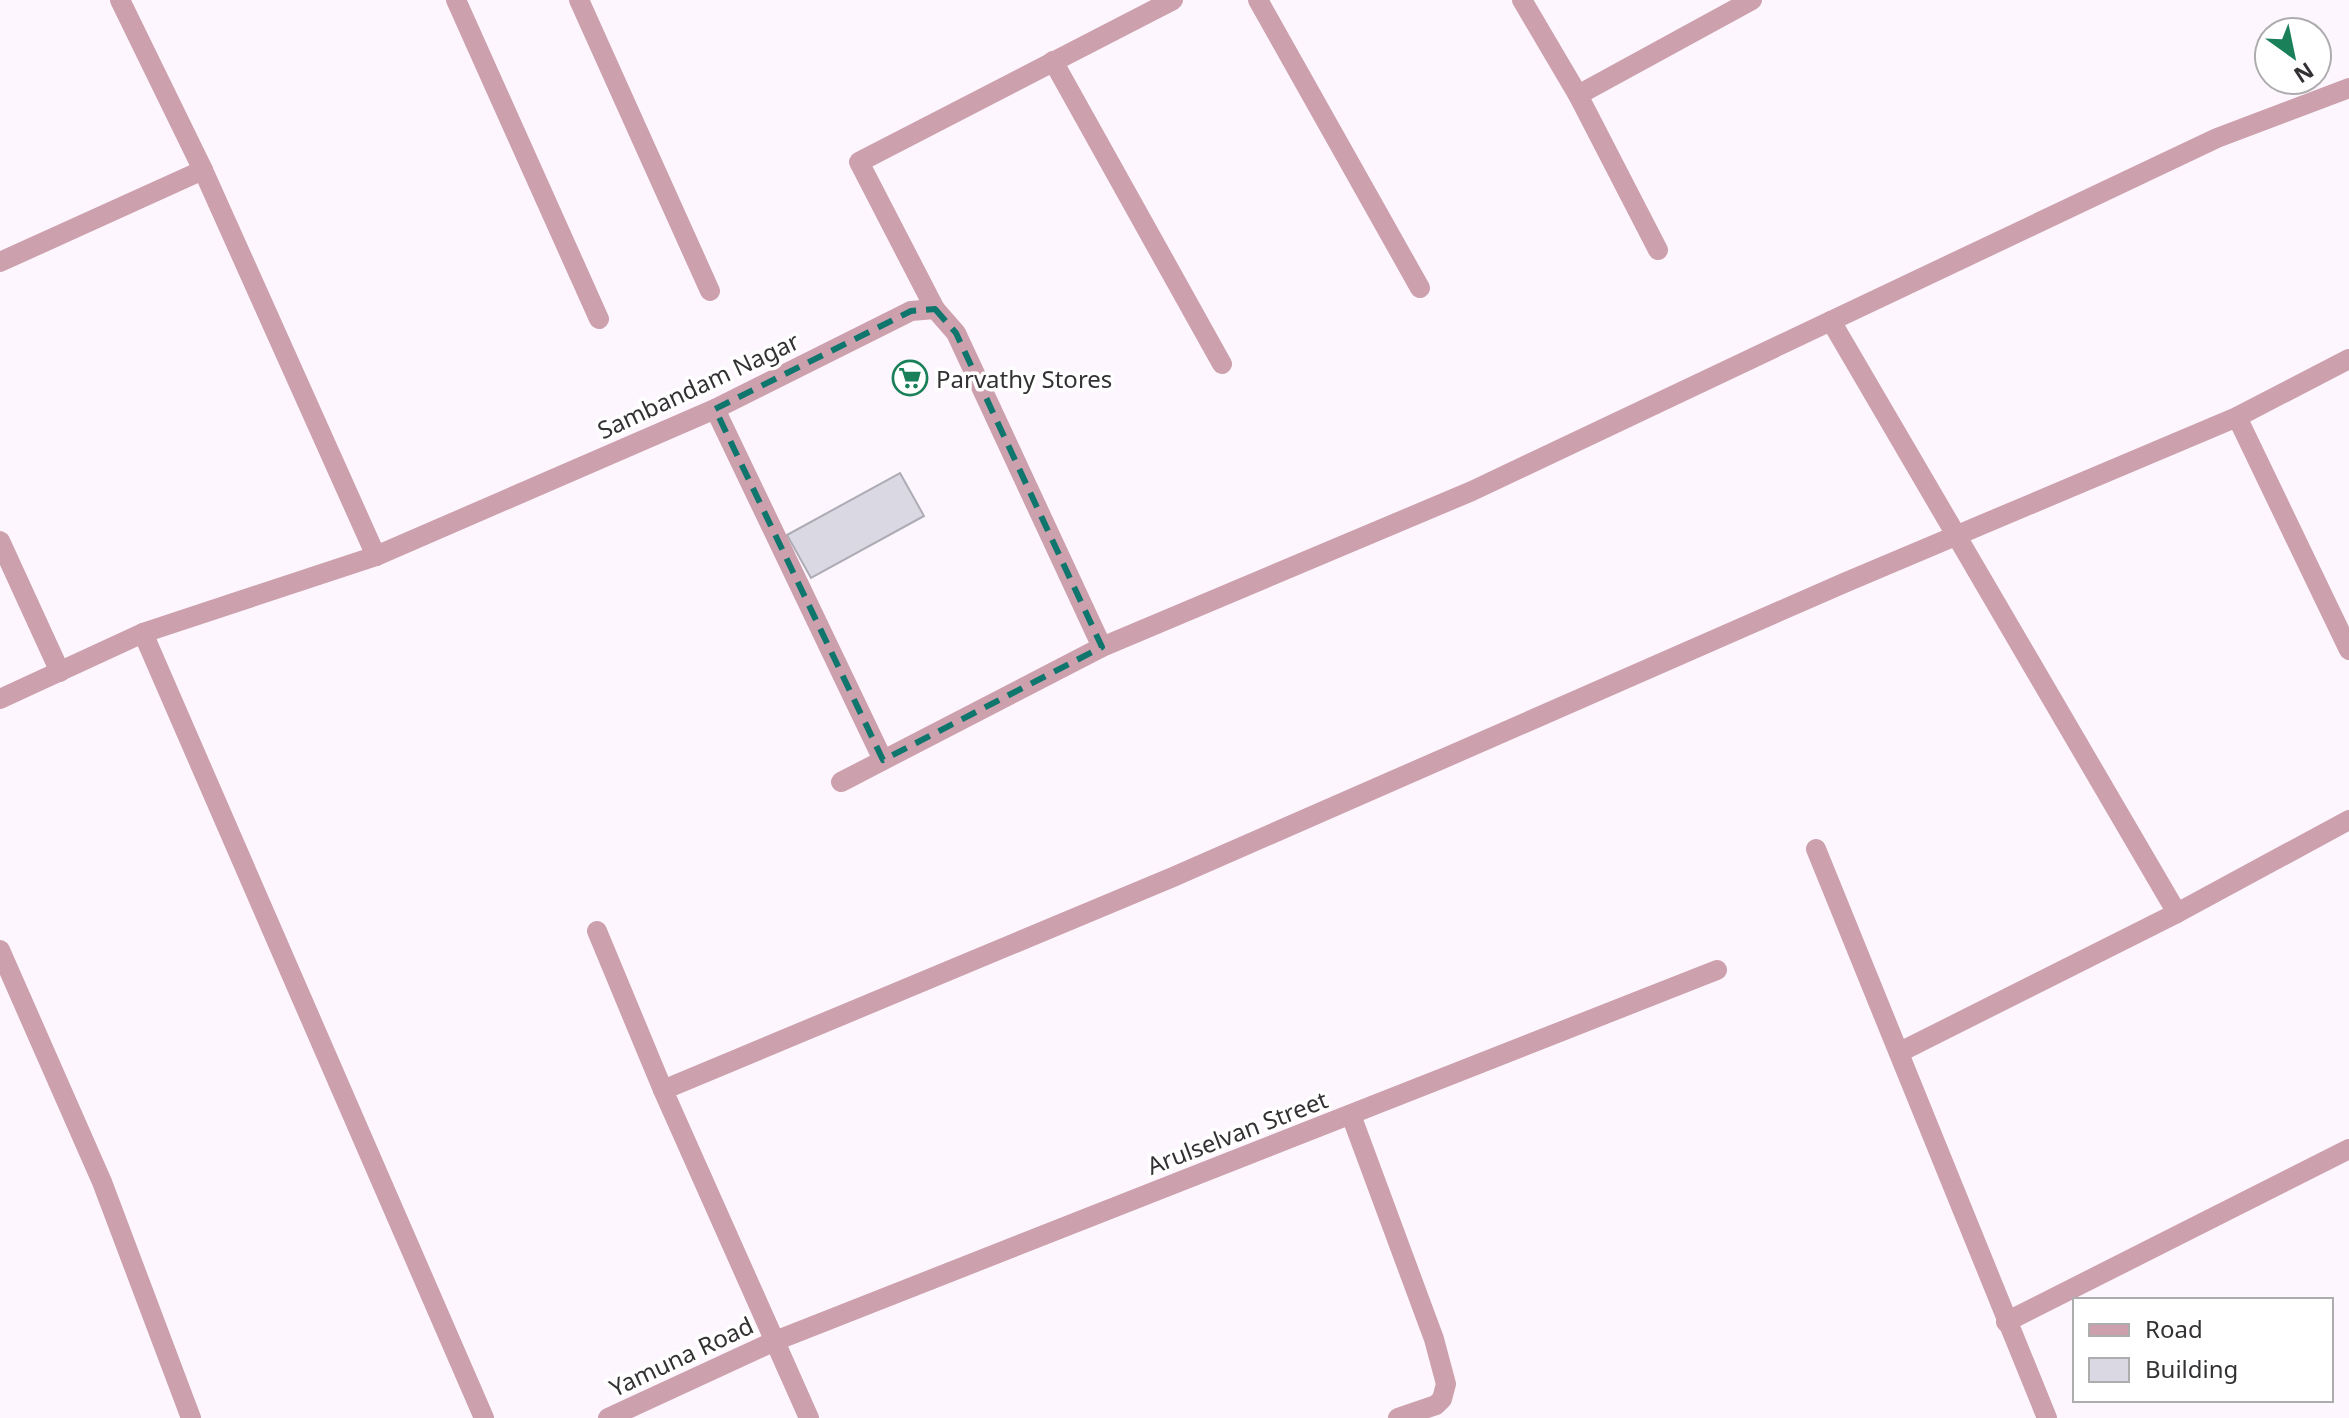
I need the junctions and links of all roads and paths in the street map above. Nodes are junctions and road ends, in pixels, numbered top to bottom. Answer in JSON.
{"nodes":[{"id":1,"x":120,"y":0,"type":"edge"},
{"id":2,"x":456,"y":0,"type":"edge"},
{"id":3,"x":579,"y":0,"type":"edge"},
{"id":4,"x":1173,"y":0,"type":"edge"},
{"id":5,"x":1258,"y":0,"type":"edge"},
{"id":6,"x":1522,"y":0,"type":"edge"},
{"id":7,"x":1752,"y":0,"type":"edge"},
{"id":8,"x":1053,"y":61,"type":"junction"},
{"id":9,"x":2349,"y":88,"type":"edge"},
{"id":10,"x":1578,"y":95,"type":"junction"},
{"id":11,"x":203,"y":170,"type":"junction"},
{"id":12,"x":1658,"y":250,"type":"dead end"},
{"id":13,"x":0,"y":262,"type":"edge"},
{"id":14,"x":1420,"y":288,"type":"dead end"},
{"id":15,"x":710,"y":291,"type":"dead end"},
{"id":16,"x":935,"y":309,"type":"junction"},
{"id":17,"x":599,"y":319,"type":"dead end"},
{"id":18,"x":1831,"y":321,"type":"junction"},
{"id":19,"x":2349,"y":359,"type":"edge"},
{"id":20,"x":1222,"y":364,"type":"dead end"},
{"id":21,"x":715,"y":409,"type":"junction"},
{"id":22,"x":2237,"y":417,"type":"junction"},
{"id":23,"x":1958,"y":535,"type":"junction"},
{"id":24,"x":0,"y":541,"type":"edge"},
{"id":25,"x":376,"y":556,"type":"junction"},
{"id":26,"x":143,"y":633,"type":"junction"},
{"id":27,"x":1102,"y":647,"type":"junction"},
{"id":28,"x":2349,"y":650,"type":"edge"},
{"id":29,"x":60,"y":672,"type":"junction"},
{"id":30,"x":0,"y":699,"type":"edge"},
{"id":31,"x":883,"y":760,"type":"junction"},
{"id":32,"x":841,"y":782,"type":"dead end"},
{"id":33,"x":2349,"y":820,"type":"edge"},
{"id":34,"x":1816,"y":849,"type":"dead end"},
{"id":35,"x":2177,"y":913,"type":"junction"},
{"id":36,"x":597,"y":931,"type":"dead end"},
{"id":37,"x":0,"y":950,"type":"edge"},
{"id":38,"x":1717,"y":970,"type":"dead end"},
{"id":39,"x":1900,"y":1052,"type":"junction"},
{"id":40,"x":663,"y":1090,"type":"junction"},
{"id":41,"x":1351,"y":1115,"type":"junction"},
{"id":42,"x":2349,"y":1149,"type":"edge"},
{"id":43,"x":2006,"y":1322,"type":"junction"},
{"id":44,"x":775,"y":1341,"type":"junction"},
{"id":45,"x":191,"y":1418,"type":"edge"},
{"id":46,"x":484,"y":1418,"type":"edge"},
{"id":47,"x":608,"y":1418,"type":"edge"},
{"id":48,"x":809,"y":1418,"type":"edge"},
{"id":49,"x":1398,"y":1418,"type":"edge"},
{"id":50,"x":2047,"y":1418,"type":"edge"}],
"edges":[{"from":1,"to":11,"type":"street"},
{"from":2,"to":17,"type":"street"},
{"from":3,"to":15,"type":"street"},
{"from":4,"to":8,"type":"street"},
{"from":5,"to":14,"type":"street"},
{"from":6,"to":10,"type":"street"},
{"from":7,"to":10,"type":"street"},
{"from":8,"to":16,"type":"street"},
{"from":8,"to":20,"type":"street"},
{"from":9,"to":18,"type":"street"},
{"from":10,"to":12,"type":"street"},
{"from":11,"to":13,"type":"street"},
{"from":11,"to":25,"type":"street"},
{"from":16,"to":21,"type":"street","name":"Sambandam Nagar"},
{"from":16,"to":27,"type":"street"},
{"from":18,"to":23,"type":"street"},
{"from":18,"to":27,"type":"street"},
{"from":19,"to":22,"type":"street"},
{"from":21,"to":25,"type":"street","name":"Sambandam Nagar"},
{"from":21,"to":31,"type":"street"},
{"from":22,"to":23,"type":"street"},
{"from":22,"to":28,"type":"street"},
{"from":23,"to":35,"type":"street"},
{"from":23,"to":40,"type":"street"},
{"from":24,"to":29,"type":"street"},
{"from":25,"to":26,"type":"street","name":"Sambandam Nagar"},
{"from":26,"to":29,"type":"street","name":"Sambandam Nagar"},
{"from":26,"to":46,"type":"street"},
{"from":27,"to":31,"type":"street"},
{"from":29,"to":30,"type":"street","name":"Sambandam Nagar"},
{"from":31,"to":32,"type":"street"},
{"from":33,"to":35,"type":"street"},
{"from":34,"to":39,"type":"street"},
{"from":35,"to":39,"type":"street"},
{"from":36,"to":40,"type":"street"},
{"from":37,"to":45,"type":"street"},
{"from":38,"to":41,"type":"street","name":"Arulselvan Street"},
{"from":39,"to":43,"type":"street"},
{"from":40,"to":44,"type":"street"},
{"from":41,"to":44,"type":"street","name":"Arulselvan Street"},
{"from":41,"to":49,"type":"street"},
{"from":42,"to":43,"type":"street"},
{"from":43,"to":50,"type":"street"},
{"from":44,"to":47,"type":"street","name":"Yamuna Road"},
{"from":44,"to":48,"type":"street"}]}
